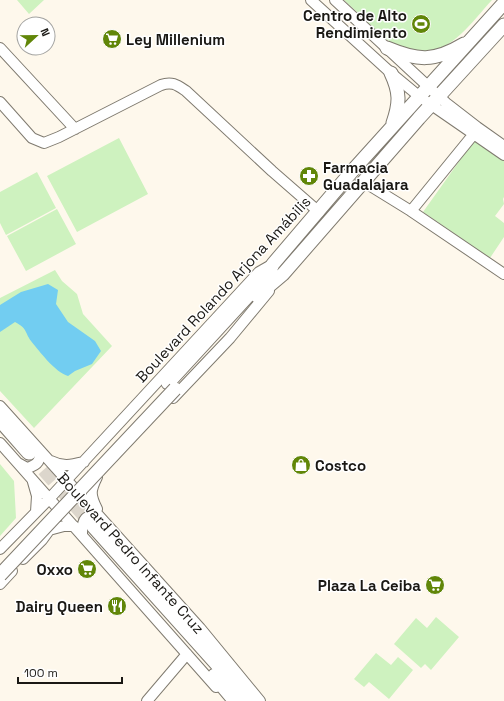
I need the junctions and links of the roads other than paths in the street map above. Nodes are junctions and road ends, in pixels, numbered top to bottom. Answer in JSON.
{"nodes":[{"id":1,"x":311,"y":0,"type":"edge"},
{"id":2,"x":335,"y":0,"type":"edge"},
{"id":3,"x":504,"y":3,"type":"edge"},
{"id":4,"x":504,"y":24,"type":"edge"},
{"id":5,"x":474,"y":38,"type":"junction"},
{"id":6,"x":0,"y":48,"type":"edge"},
{"id":7,"x":387,"y":48,"type":"junction"},
{"id":8,"x":391,"y":73,"type":"junction"},
{"id":9,"x":429,"y":87,"type":"junction"},
{"id":10,"x":420,"y":97,"type":"junction"},
{"id":11,"x":435,"y":101,"type":"junction"},
{"id":12,"x":0,"y":102,"type":"edge"},
{"id":13,"x":391,"y":128,"type":"junction"},
{"id":14,"x":75,"y":129,"type":"junction"},
{"id":15,"x":473,"y":135,"type":"junction"},
{"id":16,"x":504,"y":146,"type":"edge"},
{"id":17,"x":504,"y":155,"type":"edge"},
{"id":18,"x":364,"y":182,"type":"junction"},
{"id":19,"x":411,"y":211,"type":"junction"},
{"id":20,"x":319,"y":212,"type":"junction"},
{"id":21,"x":273,"y":264,"type":"junction"},
{"id":22,"x":283,"y":274,"type":"junction"},
{"id":23,"x":504,"y":274,"type":"edge"},
{"id":24,"x":258,"y":290,"type":"junction"},
{"id":25,"x":171,"y":386,"type":"junction"},
{"id":26,"x":0,"y":406,"type":"edge"},
{"id":27,"x":0,"y":419,"type":"edge"},
{"id":28,"x":0,"y":430,"type":"edge"},
{"id":29,"x":0,"y":443,"type":"edge"},
{"id":30,"x":27,"y":456,"type":"junction"},
{"id":31,"x":48,"y":460,"type":"junction"},
{"id":32,"x":84,"y":462,"type":"junction"},
{"id":33,"x":29,"y":475,"type":"junction"},
{"id":34,"x":97,"y":477,"type":"junction"},
{"id":35,"x":66,"y":480,"type":"junction"},
{"id":36,"x":80,"y":495,"type":"junction"},
{"id":37,"x":43,"y":506,"type":"junction"},
{"id":38,"x":63,"y":514,"type":"junction"},
{"id":39,"x":90,"y":526,"type":"junction"},
{"id":40,"x":49,"y":530,"type":"junction"},
{"id":41,"x":0,"y":548,"type":"edge"},
{"id":42,"x":0,"y":561,"type":"edge"},
{"id":43,"x":0,"y":575,"type":"edge"},
{"id":44,"x":0,"y":584,"type":"edge"},
{"id":45,"x":187,"y":654,"type":"junction"},
{"id":46,"x":147,"y":701,"type":"edge"},
{"id":47,"x":228,"y":701,"type":"edge"},
{"id":48,"x":236,"y":701,"type":"edge"},
{"id":49,"x":251,"y":701,"type":"edge"},
{"id":50,"x":260,"y":701,"type":"edge"}],
"edges":[{"from":1,"to":8,"type":"street"},
{"from":2,"to":7,"type":"street"},
{"from":3,"to":5,"type":"main road","name":"Boulevard Rolando Arjona Amábilis"},
{"from":4,"to":11,"type":"main road"},
{"from":5,"to":7,"type":"main road"},
{"from":5,"to":9,"type":"main road","name":"Boulevard Rolando Arjona Amábilis"},
{"from":6,"to":14,"type":"street"},
{"from":7,"to":9,"type":"street"},
{"from":8,"to":10,"type":"street"},
{"from":8,"to":13,"type":"main road"},
{"from":9,"to":10,"type":"main road","name":"Boulevard Rolando Arjona Amábilis"},
{"from":9,"to":11,"type":"street"},
{"from":10,"to":11,"type":"street"},
{"from":10,"to":13,"type":"main road","name":"Boulevard Rolando Arjona Amábilis"},
{"from":11,"to":15,"type":"street"},
{"from":11,"to":16,"type":"street"},
{"from":11,"to":18,"type":"main road"},
{"from":12,"to":14,"type":"street"},
{"from":13,"to":20,"type":"main road","name":"Boulevard Rolando Arjona Amábilis"},
{"from":14,"to":20,"type":"street"},
{"from":15,"to":17,"type":"street"},
{"from":15,"to":19,"type":"street"},
{"from":18,"to":19,"type":"street"},
{"from":18,"to":22,"type":"main road"},
{"from":19,"to":23,"type":"street"},
{"from":20,"to":21,"type":"main road","name":"Boulevard Rolando Arjona Amábilis"},
{"from":21,"to":24,"type":"main road"},
{"from":21,"to":32,"type":"street","name":"Boulevard Rolando Arjona Amábilis"},
{"from":22,"to":24,"type":"main road"},
{"from":22,"to":34,"type":"street"},
{"from":24,"to":25,"type":"main road","name":"Boulevard Rolando Arjona Amábilis"},
{"from":25,"to":42,"type":"main road"},
{"from":25,"to":43,"type":"main road","bridge":true},
{"from":26,"to":30,"type":"street","name":"Boulevard Pedro Infante Cruz"},
{"from":27,"to":30,"type":"highway","name":"Boulevard Pedro Infante Cruz"},
{"from":28,"to":30,"type":"highway","name":"Boulevard Pedro Infante Cruz"},
{"from":29,"to":30,"type":"street","name":"Boulevard Pedro Infante Cruz"},
{"from":30,"to":31,"type":"street","name":"Boulevard Pedro Infante Cruz"},
{"from":30,"to":33,"type":"street","name":"Boulevard Pedro Infante Cruz"},
{"from":31,"to":32,"type":"street"},
{"from":31,"to":35,"type":"street","name":"Boulevard Pedro Infante Cruz"},
{"from":32,"to":35,"type":"street","name":"Boulevard Rolando Arjona Amábilis"},
{"from":33,"to":37,"type":"street","name":"Boulevard Pedro Infante Cruz"},
{"from":33,"to":37,"type":"street"},
{"from":34,"to":36,"type":"street"},
{"from":34,"to":39,"type":"street"},
{"from":35,"to":36,"type":"street","name":"Boulevard Pedro Infante Cruz"},
{"from":35,"to":37,"type":"street","name":"Boulevard Rolando Arjona Amábilis"},
{"from":36,"to":38,"type":"street"},
{"from":36,"to":39,"type":"street","name":"Boulevard Pedro Infante Cruz"},
{"from":37,"to":38,"type":"street","name":"Boulevard Pedro Infante Cruz"},
{"from":37,"to":41,"type":"street","name":"Boulevard Rolando Arjona Amábilis"},
{"from":38,"to":39,"type":"street","name":"Boulevard Pedro Infante Cruz"},
{"from":38,"to":40,"type":"street"},
{"from":39,"to":40,"type":"street"},
{"from":39,"to":45,"type":"street","name":"Boulevard Pedro Infante Cruz"},
{"from":39,"to":48,"type":"highway","name":"Boulevard Pedro Infante Cruz"},
{"from":39,"to":49,"type":"highway","name":"Boulevard Pedro Infante Cruz"},
{"from":39,"to":50,"type":"street","name":"Boulevard Pedro Infante Cruz"},
{"from":40,"to":44,"type":"street"},
{"from":45,"to":46,"type":"street"},
{"from":45,"to":47,"type":"street","name":"Boulevard Pedro Infante Cruz"}]}
